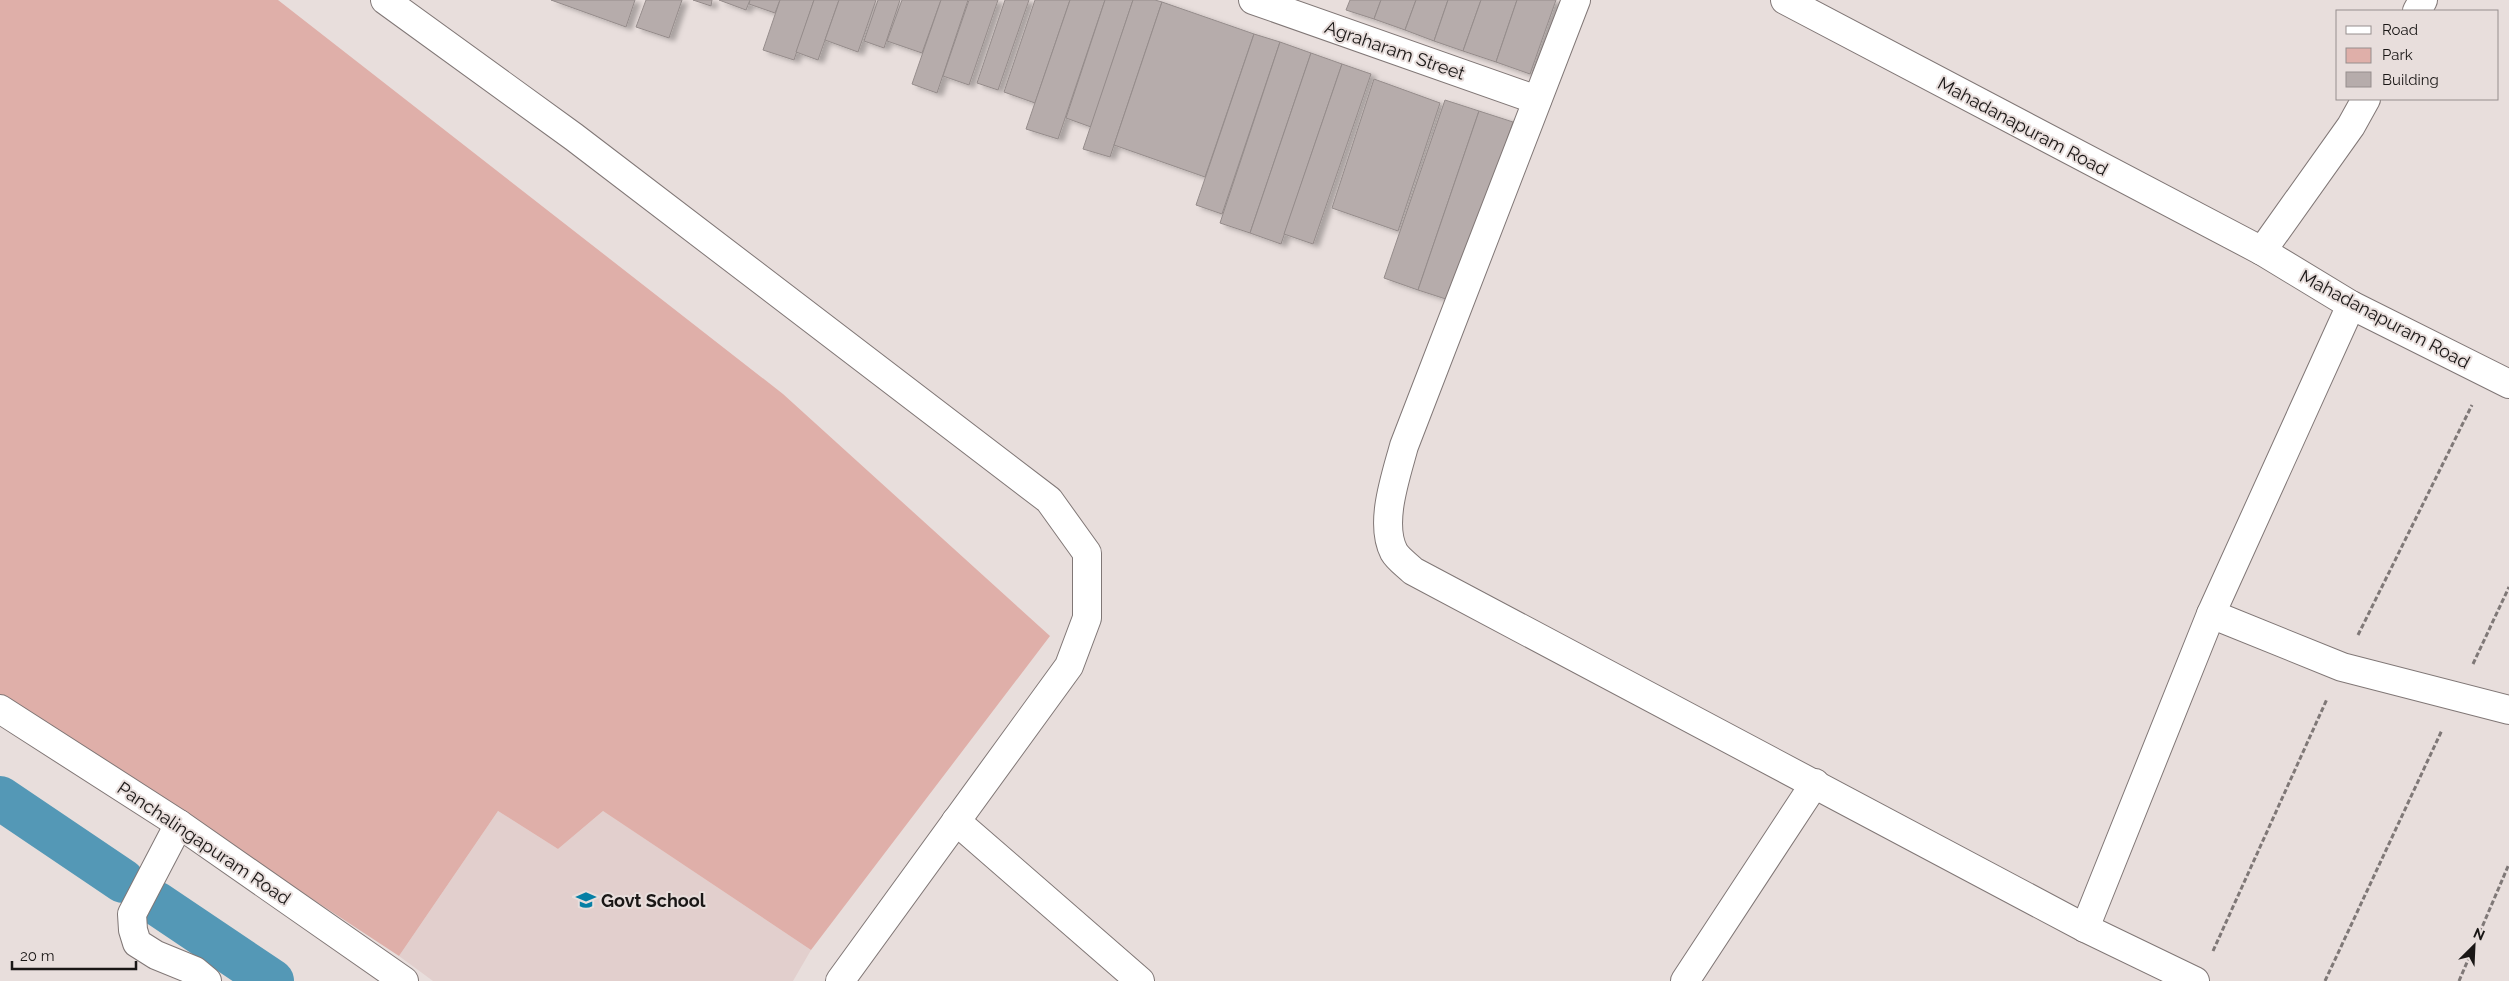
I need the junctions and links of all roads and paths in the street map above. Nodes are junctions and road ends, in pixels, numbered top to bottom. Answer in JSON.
{"nodes":[{"id":1,"x":385,"y":0,"type":"edge"},
{"id":2,"x":1253,"y":0,"type":"edge"},
{"id":3,"x":1576,"y":0,"type":"edge"},
{"id":4,"x":1784,"y":0,"type":"edge"},
{"id":5,"x":1537,"y":100,"type":"junction"},
{"id":6,"x":2365,"y":100,"type":"edge"},
{"id":7,"x":2262,"y":251,"type":"junction"},
{"id":8,"x":2351,"y":305,"type":"junction"},
{"id":9,"x":2509,"y":384,"type":"edge"},
{"id":10,"x":2509,"y":587,"type":"edge"},
{"id":11,"x":2211,"y":614,"type":"junction"},
{"id":12,"x":2458,"y":697,"type":"junction"},
{"id":13,"x":0,"y":709,"type":"edge"},
{"id":14,"x":2509,"y":710,"type":"edge"},
{"id":15,"x":1815,"y":783,"type":"junction"},
{"id":16,"x":956,"y":821,"type":"junction"},
{"id":17,"x":179,"y":824,"type":"junction"},
{"id":18,"x":2509,"y":864,"type":"edge"},
{"id":19,"x":2085,"y":928,"type":"junction"},
{"id":20,"x":207,"y":981,"type":"edge"},
{"id":21,"x":404,"y":981,"type":"edge"},
{"id":22,"x":840,"y":981,"type":"edge"},
{"id":23,"x":1140,"y":981,"type":"edge"},
{"id":24,"x":1685,"y":981,"type":"edge"},
{"id":25,"x":2195,"y":981,"type":"edge"},
{"id":26,"x":2325,"y":981,"type":"edge"},
{"id":27,"x":2459,"y":981,"type":"edge"}],
"edges":[{"from":1,"to":16,"type":"street"},
{"from":2,"to":5,"type":"street","name":"Agraharam Street"},
{"from":3,"to":5,"type":"street"},
{"from":4,"to":7,"type":"street","name":"Mahadanapuram Road"},
{"from":5,"to":15,"type":"street"},
{"from":6,"to":7,"type":"street"},
{"from":7,"to":8,"type":"street","name":"Mahadanapuram Road"},
{"from":8,"to":9,"type":"street","name":"Mahadanapuram Road"},
{"from":8,"to":11,"type":"street"},
{"from":10,"to":12,"type":"path"},
{"from":11,"to":12,"type":"street"},
{"from":11,"to":19,"type":"street"},
{"from":12,"to":14,"type":"street"},
{"from":12,"to":26,"type":"path"},
{"from":13,"to":17,"type":"street","name":"Panchalingapuram Road"},
{"from":15,"to":19,"type":"street"},
{"from":15,"to":24,"type":"street"},
{"from":16,"to":22,"type":"street"},
{"from":16,"to":23,"type":"street"},
{"from":17,"to":20,"type":"street"},
{"from":17,"to":21,"type":"street","name":"Panchalingapuram Road"},
{"from":18,"to":27,"type":"path"},
{"from":19,"to":25,"type":"street"}]}
